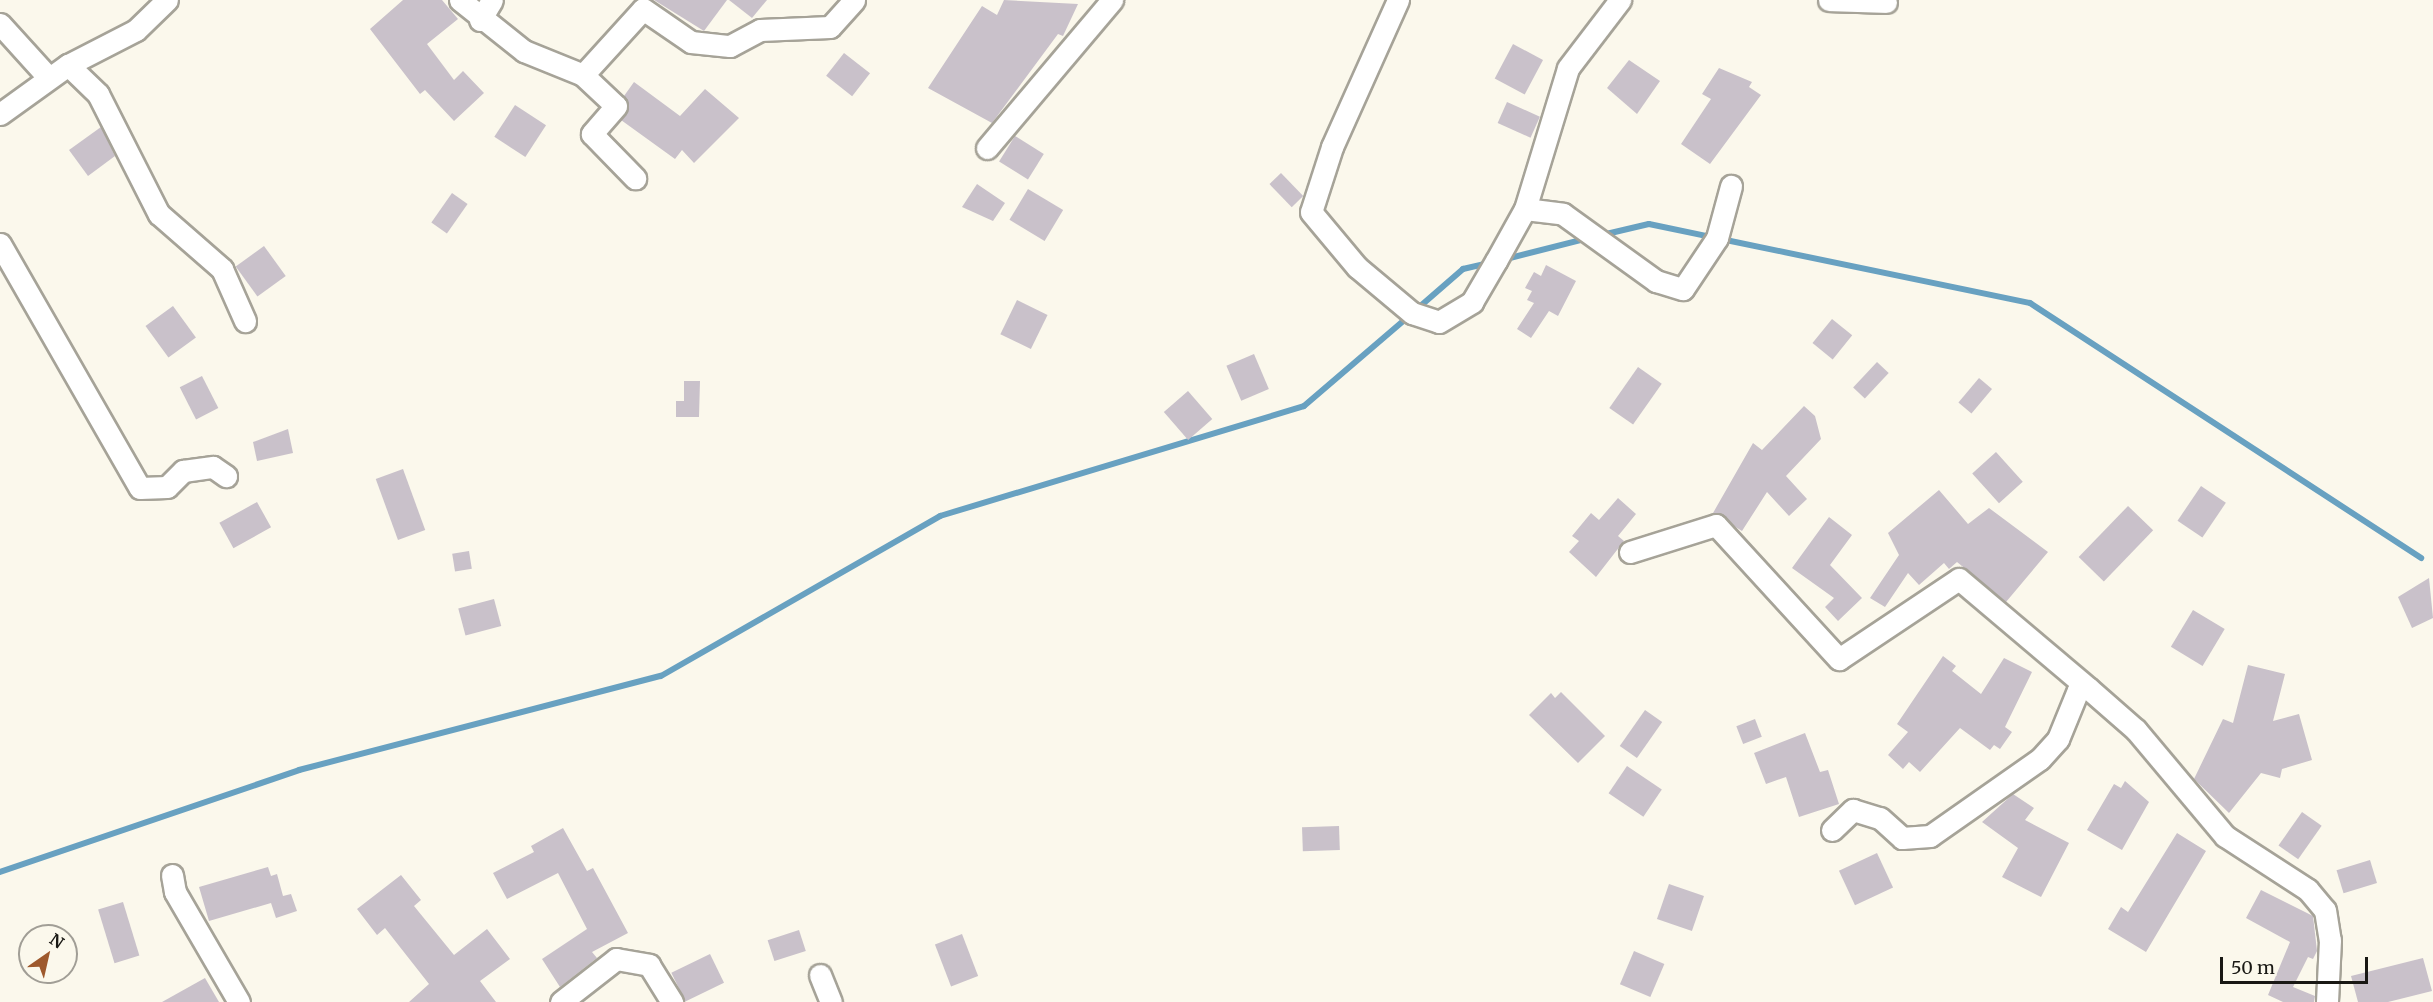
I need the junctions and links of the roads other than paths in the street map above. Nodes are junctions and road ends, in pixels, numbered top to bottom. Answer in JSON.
{"nodes":[{"id":1,"x":167,"y":0,"type":"edge"},
{"id":2,"x":460,"y":0,"type":"edge"},
{"id":3,"x":492,"y":0,"type":"edge"},
{"id":4,"x":854,"y":0,"type":"edge"},
{"id":5,"x":1112,"y":0,"type":"edge"},
{"id":6,"x":1398,"y":0,"type":"edge"},
{"id":7,"x":1620,"y":0,"type":"edge"},
{"id":8,"x":1829,"y":0,"type":"edge"},
{"id":9,"x":1886,"y":2,"type":"dead end"},
{"id":10,"x":480,"y":20,"type":"junction"},
{"id":11,"x":0,"y":24,"type":"edge"},
{"id":12,"x":68,"y":64,"type":"junction"},
{"id":13,"x":583,"y":75,"type":"junction"},
{"id":14,"x":48,"y":77,"type":"junction"},
{"id":15,"x":0,"y":114,"type":"edge"},
{"id":16,"x":987,"y":148,"type":"dead end"},
{"id":17,"x":635,"y":178,"type":"dead end"},
{"id":18,"x":1731,"y":186,"type":"dead end"},
{"id":19,"x":1525,"y":209,"type":"junction"},
{"id":20,"x":0,"y":244,"type":"edge"},
{"id":21,"x":245,"y":321,"type":"dead end"},
{"id":22,"x":226,"y":476,"type":"dead end"},
{"id":23,"x":1630,"y":552,"type":"dead end"},
{"id":24,"x":2088,"y":688,"type":"junction"},
{"id":25,"x":1832,"y":830,"type":"dead end"},
{"id":26,"x":172,"y":875,"type":"dead end"},
{"id":27,"x":820,"y":975,"type":"dead end"},
{"id":28,"x":239,"y":1002,"type":"edge"},
{"id":29,"x":561,"y":1002,"type":"edge"},
{"id":30,"x":672,"y":1002,"type":"edge"},
{"id":31,"x":831,"y":1002,"type":"edge"},
{"id":32,"x":2327,"y":1002,"type":"edge"}],
"edges":[{"from":1,"to":12,"type":"street"},
{"from":2,"to":10,"type":"street"},
{"from":3,"to":10,"type":"street"},
{"from":4,"to":13,"type":"street"},
{"from":5,"to":16,"type":"street"},
{"from":6,"to":19,"type":"street"},
{"from":7,"to":19,"type":"street"},
{"from":8,"to":9,"type":"street"},
{"from":10,"to":13,"type":"street"},
{"from":11,"to":14,"type":"street"},
{"from":12,"to":14,"type":"street"},
{"from":12,"to":21,"type":"street"},
{"from":13,"to":17,"type":"street"},
{"from":14,"to":15,"type":"street"},
{"from":18,"to":19,"type":"street"},
{"from":20,"to":22,"type":"street"},
{"from":23,"to":24,"type":"street"},
{"from":24,"to":25,"type":"street"},
{"from":24,"to":32,"type":"street"},
{"from":26,"to":28,"type":"street"},
{"from":27,"to":31,"type":"street"},
{"from":29,"to":30,"type":"street"}]}
